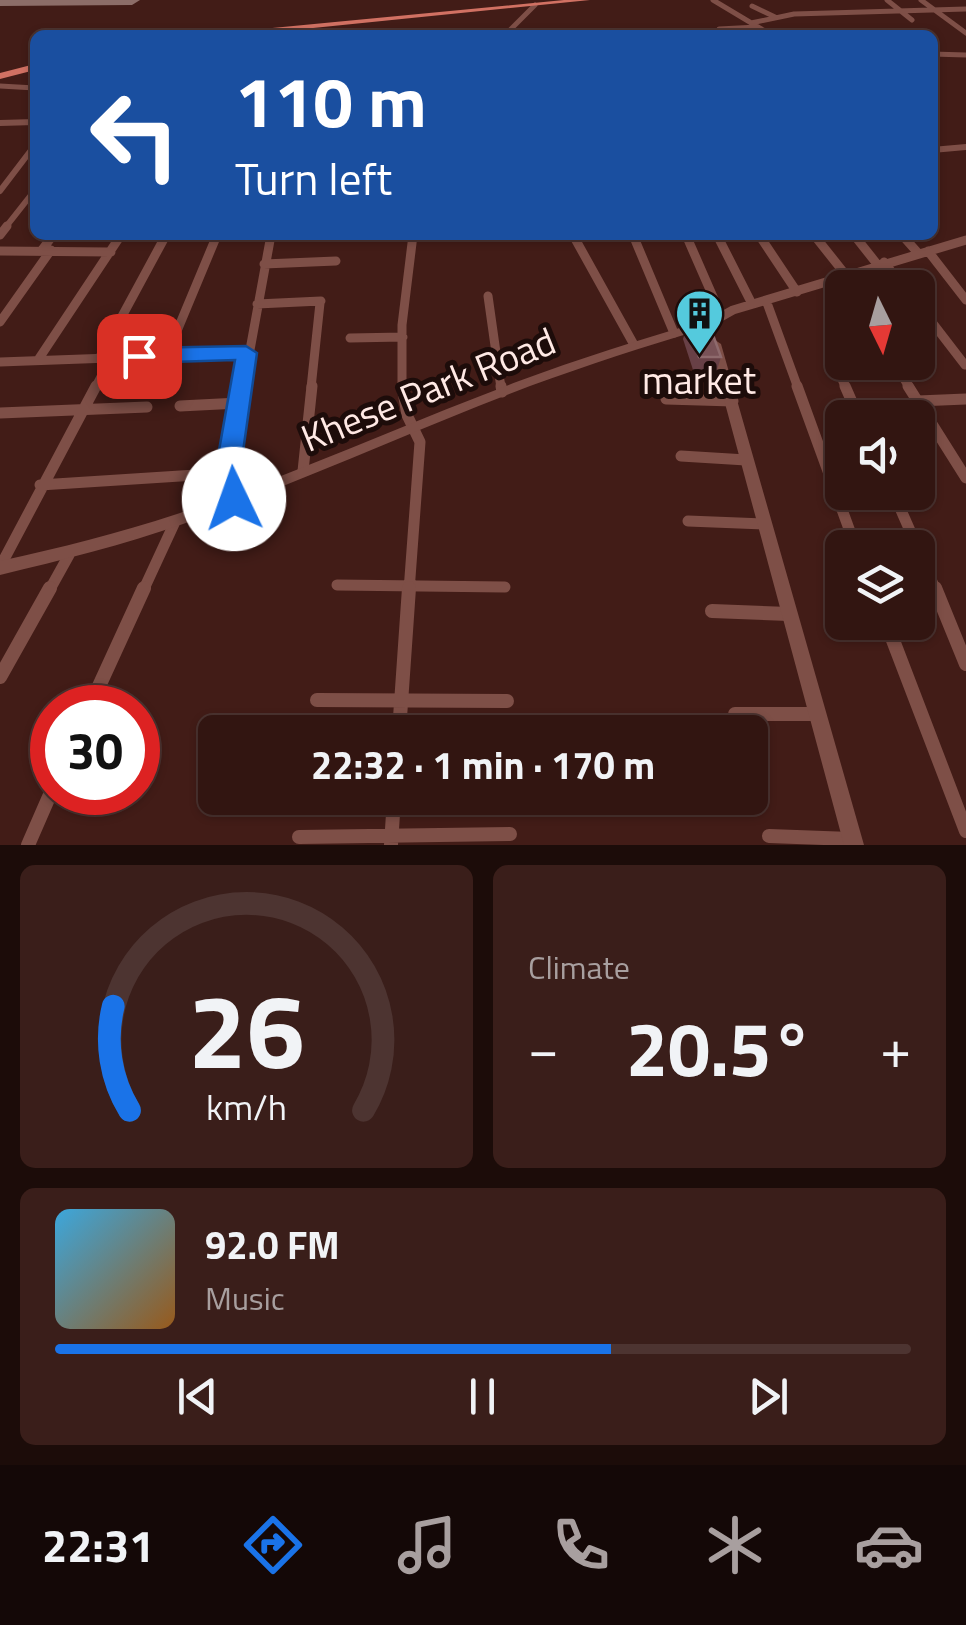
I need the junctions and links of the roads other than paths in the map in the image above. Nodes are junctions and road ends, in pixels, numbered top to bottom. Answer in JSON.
{"nodes":[{"id":1,"x":586,"y":0,"type":"edge"},
{"id":2,"x":713,"y":0,"type":"edge"},
{"id":3,"x":820,"y":0,"type":"edge"},
{"id":4,"x":853,"y":0,"type":"edge"},
{"id":5,"x":887,"y":0,"type":"edge"},
{"id":6,"x":921,"y":0,"type":"edge"},
{"id":7,"x":955,"y":0,"type":"edge"},
{"id":8,"x":534,"y":5,"type":"junction"},
{"id":9,"x":752,"y":6,"type":"dead end"},
{"id":10,"x":966,"y":8,"type":"edge"},
{"id":11,"x":936,"y":10,"type":"junction"},
{"id":12,"x":901,"y":11,"type":"junction"},
{"id":13,"x":834,"y":13,"type":"junction"},
{"id":14,"x":800,"y":14,"type":"junction"},
{"id":15,"x":871,"y":15,"type":"junction"},
{"id":16,"x":776,"y":17,"type":"junction"},
{"id":17,"x":912,"y":20,"type":"dead end"},
{"id":18,"x":809,"y":25,"type":"dead end"},
{"id":19,"x":755,"y":28,"type":"edge"},
{"id":20,"x":273,"y":30,"type":"edge"},
{"id":21,"x":509,"y":30,"type":"edge"},
{"id":22,"x":720,"y":30,"type":"edge"},
{"id":23,"x":966,"y":33,"type":"edge"},
{"id":24,"x":938,"y":54,"type":"edge"},
{"id":25,"x":966,"y":55,"type":"edge"},
{"id":26,"x":30,"y":68,"type":"edge"},
{"id":27,"x":0,"y":76,"type":"edge"},
{"id":28,"x":0,"y":89,"type":"edge"},
{"id":29,"x":30,"y":91,"type":"edge"},
{"id":30,"x":30,"y":122,"type":"edge"},
{"id":31,"x":0,"y":123,"type":"edge"},
{"id":32,"x":966,"y":147,"type":"edge"},
{"id":33,"x":938,"y":149,"type":"edge"},
{"id":34,"x":30,"y":151,"type":"edge"},
{"id":35,"x":12,"y":175,"type":"junction"},
{"id":36,"x":0,"y":176,"type":"edge"},
{"id":37,"x":0,"y":191,"type":"edge"},
{"id":38,"x":30,"y":196,"type":"edge"},
{"id":39,"x":0,"y":235,"type":"edge"},
{"id":40,"x":51,"y":240,"type":"edge"},
{"id":41,"x":119,"y":240,"type":"edge"},
{"id":42,"x":164,"y":240,"type":"edge"},
{"id":43,"x":216,"y":240,"type":"edge"},
{"id":44,"x":270,"y":240,"type":"edge"},
{"id":45,"x":412,"y":240,"type":"edge"},
{"id":46,"x":576,"y":240,"type":"edge"},
{"id":47,"x":635,"y":240,"type":"edge"},
{"id":48,"x":688,"y":240,"type":"edge"},
{"id":49,"x":720,"y":240,"type":"edge"},
{"id":50,"x":762,"y":240,"type":"edge"},
{"id":51,"x":817,"y":240,"type":"edge"},
{"id":52,"x":859,"y":240,"type":"edge"},
{"id":53,"x":908,"y":240,"type":"edge"},
{"id":54,"x":966,"y":240,"type":"edge"},
{"id":55,"x":47,"y":250,"type":"junction"},
{"id":56,"x":0,"y":251,"type":"edge"},
{"id":57,"x":111,"y":252,"type":"junction"},
{"id":58,"x":923,"y":252,"type":"junction"},
{"id":59,"x":336,"y":261,"type":"dead end"},
{"id":60,"x":880,"y":263,"type":"junction"},
{"id":61,"x":264,"y":264,"type":"junction"},
{"id":62,"x":836,"y":270,"type":"edge"},
{"id":63,"x":858,"y":270,"type":"edge"},
{"id":64,"x":887,"y":270,"type":"edge"},
{"id":65,"x":825,"y":282,"type":"edge"},
{"id":66,"x":797,"y":292,"type":"junction"},
{"id":67,"x":488,"y":296,"type":"dead end"},
{"id":68,"x":766,"y":300,"type":"junction"},
{"id":69,"x":966,"y":300,"type":"edge"},
{"id":70,"x":257,"y":304,"type":"junction"},
{"id":71,"x":752,"y":304,"type":"junction"},
{"id":72,"x":714,"y":319,"type":"junction"},
{"id":73,"x":0,"y":322,"type":"edge"},
{"id":74,"x":935,"y":326,"type":"edge"},
{"id":75,"x":674,"y":333,"type":"junction"},
{"id":76,"x":403,"y":336,"type":"junction"},
{"id":77,"x":350,"y":338,"type":"dead end"},
{"id":78,"x":632,"y":342,"type":"junction"},
{"id":79,"x":246,"y":353,"type":"junction"},
{"id":80,"x":167,"y":354,"type":"junction"},
{"id":81,"x":106,"y":356,"type":"junction"},
{"id":82,"x":38,"y":360,"type":"junction"},
{"id":83,"x":0,"y":362,"type":"edge"},
{"id":84,"x":965,"y":365,"type":"edge"},
{"id":85,"x":502,"y":392,"type":"junction"},
{"id":86,"x":966,"y":398,"type":"edge"},
{"id":87,"x":666,"y":399,"type":"dead end"},
{"id":88,"x":934,"y":400,"type":"edge"},
{"id":89,"x":733,"y":402,"type":"junction"},
{"id":90,"x":238,"y":403,"type":"junction"},
{"id":91,"x":180,"y":406,"type":"dead end"},
{"id":92,"x":147,"y":407,"type":"dead end"},
{"id":93,"x":82,"y":408,"type":"junction"},
{"id":94,"x":0,"y":413,"type":"edge"},
{"id":95,"x":935,"y":425,"type":"edge"},
{"id":96,"x":412,"y":428,"type":"junction"},
{"id":97,"x":681,"y":456,"type":"dead end"},
{"id":98,"x":746,"y":460,"type":"junction"},
{"id":99,"x":961,"y":462,"type":"edge"},
{"id":100,"x":304,"y":472,"type":"junction"},
{"id":101,"x":228,"y":473,"type":"junction"},
{"id":102,"x":966,"y":478,"type":"edge"},
{"id":103,"x":40,"y":485,"type":"junction"},
{"id":104,"x":234,"y":499,"type":"junction"},
{"id":105,"x":688,"y":522,"type":"dead end"},
{"id":106,"x":174,"y":524,"type":"junction"},
{"id":107,"x":764,"y":524,"type":"junction"},
{"id":108,"x":850,"y":530,"type":"edge"},
{"id":109,"x":70,"y":555,"type":"junction"},
{"id":110,"x":0,"y":568,"type":"edge"},
{"id":111,"x":337,"y":585,"type":"dead end"},
{"id":112,"x":410,"y":586,"type":"junction"},
{"id":113,"x":505,"y":587,"type":"dead end"},
{"id":114,"x":935,"y":590,"type":"edge"},
{"id":115,"x":712,"y":610,"type":"dead end"},
{"id":116,"x":789,"y":614,"type":"junction"},
{"id":117,"x":893,"y":640,"type":"edge"},
{"id":118,"x":966,"y":664,"type":"edge"},
{"id":119,"x":0,"y":677,"type":"edge"},
{"id":120,"x":100,"y":685,"type":"edge"},
{"id":121,"x":317,"y":700,"type":"dead end"},
{"id":122,"x":402,"y":701,"type":"junction"},
{"id":123,"x":507,"y":702,"type":"dead end"},
{"id":124,"x":735,"y":714,"type":"dead end"},
{"id":125,"x":817,"y":714,"type":"junction"},
{"id":126,"x":401,"y":715,"type":"edge"},
{"id":127,"x":41,"y":815,"type":"edge"},
{"id":128,"x":393,"y":815,"type":"edge"},
{"id":129,"x":966,"y":830,"type":"edge"},
{"id":130,"x":510,"y":834,"type":"dead end"},
{"id":131,"x":769,"y":836,"type":"dead end"},
{"id":132,"x":298,"y":838,"type":"dead end"},
{"id":133,"x":391,"y":840,"type":"edge"},
{"id":134,"x":853,"y":842,"type":"edge"},
{"id":135,"x":28,"y":845,"type":"edge"}],
"edges":[{"from":1,"to":8,"type":"main road"},
{"from":2,"to":19,"type":"street"},
{"from":3,"to":13,"type":"street"},
{"from":4,"to":15,"type":"street"},
{"from":5,"to":12,"type":"street"},
{"from":6,"to":11,"type":"street"},
{"from":7,"to":10,"type":"street"},
{"from":8,"to":20,"type":"main road"},
{"from":8,"to":21,"type":"street"},
{"from":9,"to":16,"type":"street"},
{"from":10,"to":11,"type":"street"},
{"from":11,"to":12,"type":"street"},
{"from":11,"to":23,"type":"street"},
{"from":12,"to":15,"type":"street"},
{"from":12,"to":17,"type":"street"},
{"from":13,"to":14,"type":"street"},
{"from":13,"to":15,"type":"street"},
{"from":14,"to":16,"type":"street"},
{"from":14,"to":18,"type":"street"},
{"from":16,"to":19,"type":"street"},
{"from":19,"to":22,"type":"street"},
{"from":24,"to":25,"type":"street"},
{"from":26,"to":27,"type":"main road"},
{"from":28,"to":29,"type":"street"},
{"from":30,"to":31,"type":"street"},
{"from":32,"to":33,"type":"street"},
{"from":34,"to":35,"type":"street"},
{"from":35,"to":36,"type":"street"},
{"from":35,"to":37,"type":"street"},
{"from":38,"to":39,"type":"street"},
{"from":40,"to":55,"type":"street"},
{"from":41,"to":57,"type":"street"},
{"from":42,"to":81,"type":"street"},
{"from":43,"to":80,"type":"street"},
{"from":44,"to":61,"type":"street"},
{"from":45,"to":76,"type":"street"},
{"from":46,"to":78,"type":"street"},
{"from":47,"to":75,"type":"street"},
{"from":48,"to":72,"type":"street"},
{"from":49,"to":71,"type":"street"},
{"from":50,"to":66,"type":"street"},
{"from":51,"to":62,"type":"street"},
{"from":52,"to":60,"type":"street"},
{"from":53,"to":58,"type":"street"},
{"from":54,"to":58,"type":"street"},
{"from":55,"to":56,"type":"street"},
{"from":55,"to":57,"type":"street"},
{"from":55,"to":73,"type":"street"},
{"from":57,"to":82,"type":"street"},
{"from":58,"to":60,"type":"street"},
{"from":58,"to":69,"type":"street"},
{"from":59,"to":61,"type":"street"},
{"from":60,"to":63,"type":"street"},
{"from":60,"to":64,"type":"street"},
{"from":61,"to":70,"type":"street"},
{"from":65,"to":66,"type":"street"},
{"from":66,"to":68,"type":"street"},
{"from":67,"to":85,"type":"street"},
{"from":68,"to":71,"type":"street"},
{"from":68,"to":108,"type":"street"},
{"from":70,"to":79,"type":"street"},
{"from":70,"to":100,"type":"street"},
{"from":71,"to":72,"type":"street"},
{"from":72,"to":75,"type":"street","name":"Khese Park Road"},
{"from":72,"to":89,"type":"street"},
{"from":74,"to":84,"type":"street"},
{"from":75,"to":78,"type":"street","name":"Khese Park Road"},
{"from":76,"to":77,"type":"street"},
{"from":76,"to":96,"type":"street"},
{"from":78,"to":85,"type":"street","name":"Khese Park Road"},
{"from":79,"to":80,"type":"street"},
{"from":79,"to":90,"type":"street"},
{"from":80,"to":81,"type":"street"},
{"from":81,"to":82,"type":"street"},
{"from":81,"to":93,"type":"street"},
{"from":82,"to":83,"type":"street"},
{"from":85,"to":96,"type":"street","name":"Khese Park Road"},
{"from":86,"to":88,"type":"street"},
{"from":87,"to":89,"type":"street"},
{"from":89,"to":98,"type":"street"},
{"from":90,"to":91,"type":"street"},
{"from":90,"to":101,"type":"street"},
{"from":92,"to":93,"type":"street"},
{"from":93,"to":94,"type":"street"},
{"from":93,"to":103,"type":"street"},
{"from":95,"to":99,"type":"street"},
{"from":96,"to":100,"type":"street","name":"Khese Park Road"},
{"from":96,"to":112,"type":"street"},
{"from":97,"to":98,"type":"street"},
{"from":98,"to":107,"type":"street"},
{"from":99,"to":102,"type":"street"},
{"from":100,"to":104,"type":"street","name":"Khese Park Road"},
{"from":101,"to":103,"type":"street"},
{"from":101,"to":104,"type":"street"},
{"from":103,"to":110,"type":"street"},
{"from":104,"to":106,"type":"street","name":"Khese Park Road"},
{"from":105,"to":107,"type":"street"},
{"from":106,"to":109,"type":"street","name":"Khese Park Road"},
{"from":106,"to":120,"type":"street"},
{"from":107,"to":116,"type":"street"},
{"from":109,"to":110,"type":"street","name":"Khese Park Road"},
{"from":109,"to":119,"type":"street"},
{"from":111,"to":112,"type":"street"},
{"from":112,"to":113,"type":"street"},
{"from":112,"to":122,"type":"street"},
{"from":114,"to":118,"type":"street"},
{"from":115,"to":116,"type":"street"},
{"from":116,"to":125,"type":"street"},
{"from":117,"to":129,"type":"street"},
{"from":121,"to":122,"type":"street"},
{"from":122,"to":123,"type":"street"},
{"from":122,"to":126,"type":"street"},
{"from":124,"to":125,"type":"street"},
{"from":125,"to":134,"type":"street"},
{"from":127,"to":135,"type":"street"},
{"from":128,"to":133,"type":"street"},
{"from":130,"to":133,"type":"street"},
{"from":131,"to":134,"type":"street"},
{"from":132,"to":133,"type":"street"}]}
